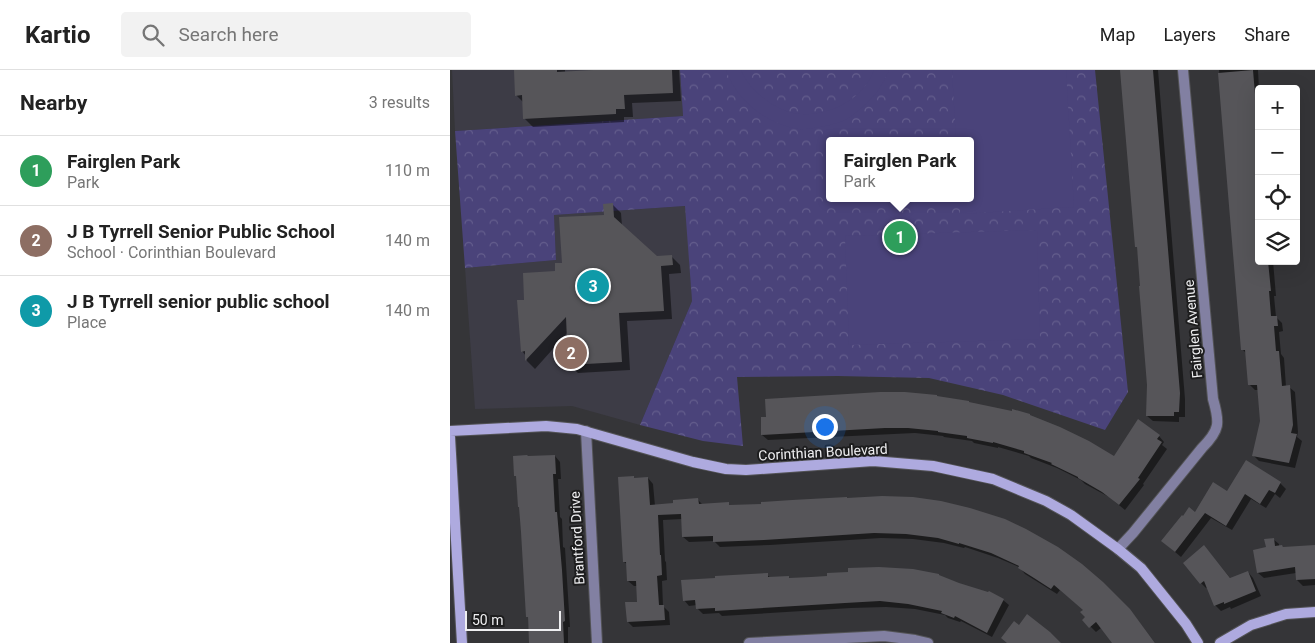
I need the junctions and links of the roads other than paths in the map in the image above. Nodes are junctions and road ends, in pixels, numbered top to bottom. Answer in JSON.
{"nodes":[{"id":1,"x":1183,"y":70,"type":"edge"},
{"id":2,"x":450,"y":431,"type":"edge"},
{"id":3,"x":586,"y":431,"type":"junction"},
{"id":4,"x":450,"y":437,"type":"edge"},
{"id":5,"x":1118,"y":549,"type":"junction"},
{"id":6,"x":1315,"y":612,"type":"edge"},
{"id":7,"x":462,"y":643,"type":"edge"},
{"id":8,"x":597,"y":643,"type":"edge"},
{"id":9,"x":749,"y":643,"type":"edge"},
{"id":10,"x":928,"y":643,"type":"edge"},
{"id":11,"x":1198,"y":643,"type":"edge"},
{"id":12,"x":1220,"y":643,"type":"edge"}],
"edges":[{"from":1,"to":5,"type":"street","name":"Fairglen Avenue"},
{"from":2,"to":3,"type":"street","name":"Corinthian Boulevard"},
{"from":3,"to":5,"type":"street","name":"Corinthian Boulevard"},
{"from":3,"to":8,"type":"street","name":"Brantford Drive"},
{"from":4,"to":7,"type":"street"},
{"from":5,"to":11,"type":"street","name":"Corinthian Boulevard"},
{"from":6,"to":12,"type":"street"},
{"from":9,"to":10,"type":"street"}]}
